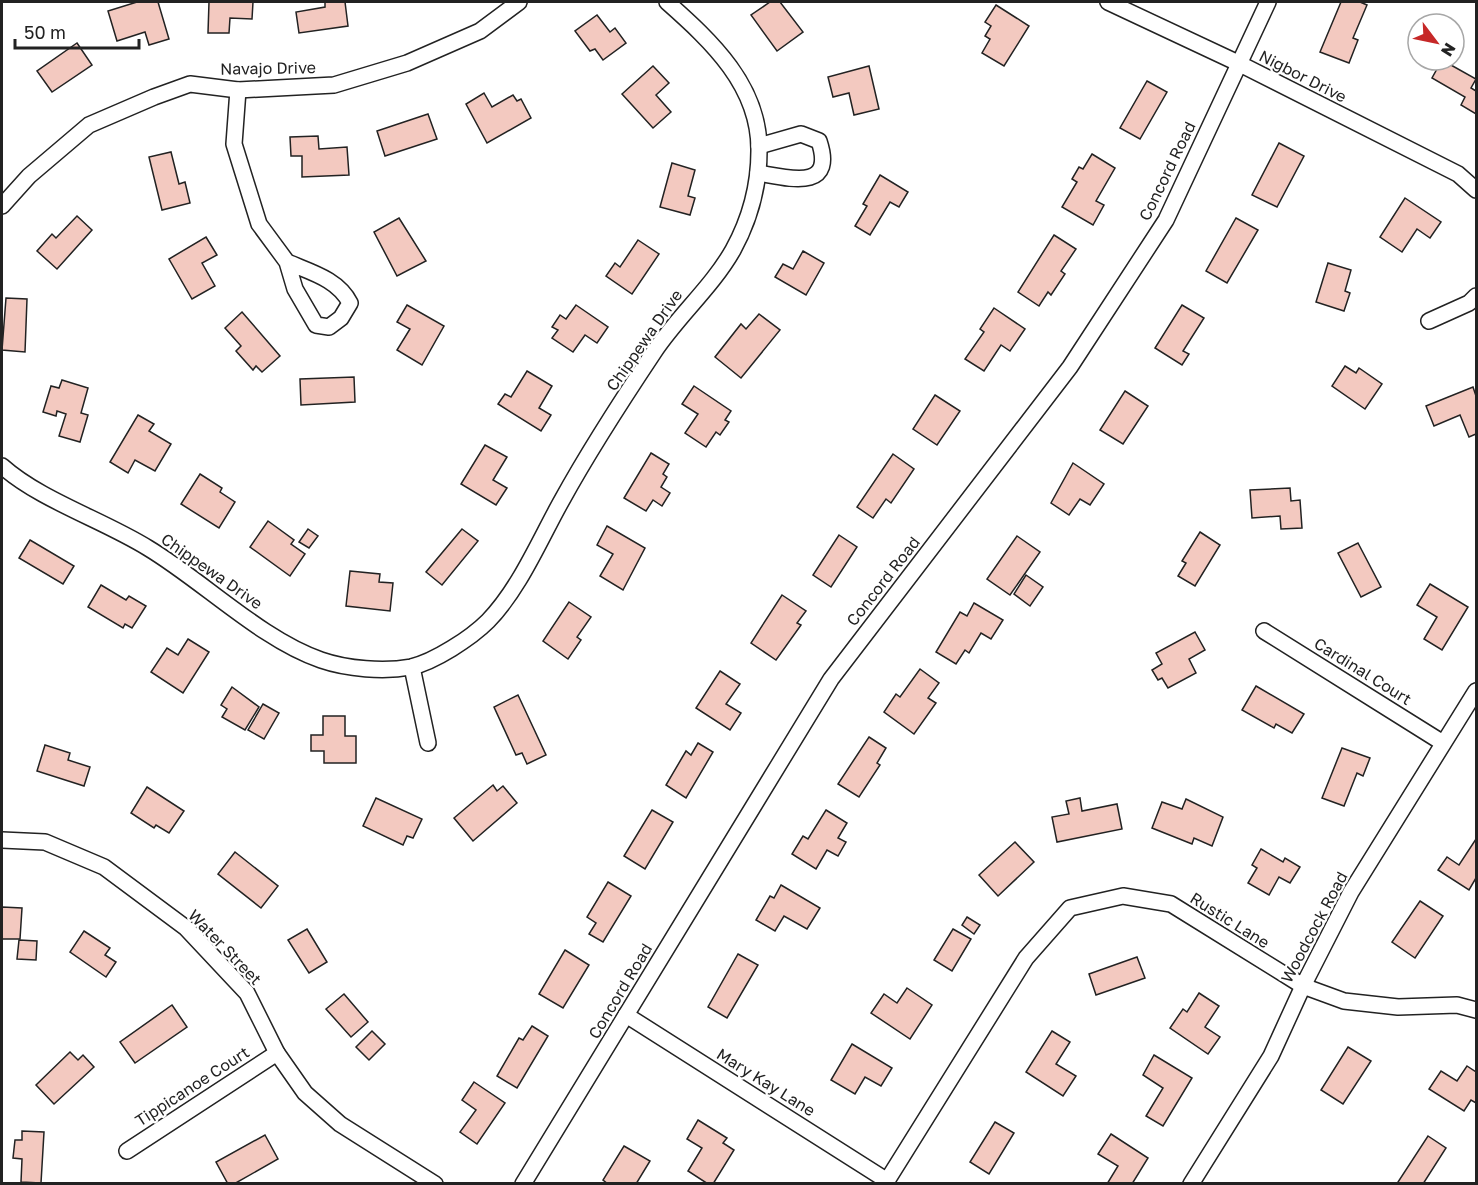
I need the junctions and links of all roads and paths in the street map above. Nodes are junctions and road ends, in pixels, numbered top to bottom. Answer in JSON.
{"nodes":[{"id":1,"x":519,"y":2,"type":"edge"},
{"id":2,"x":667,"y":2,"type":"edge"},
{"id":3,"x":1108,"y":2,"type":"edge"},
{"id":4,"x":1268,"y":2,"type":"edge"},
{"id":5,"x":1238,"y":63,"type":"junction"},
{"id":6,"x":238,"y":90,"type":"junction"},
{"id":7,"x":759,"y":146,"type":"junction"},
{"id":8,"x":758,"y":173,"type":"junction"},
{"id":9,"x":1476,"y":190,"type":"edge"},
{"id":10,"x":2,"y":206,"type":"edge"},
{"id":11,"x":287,"y":262,"type":"junction"},
{"id":12,"x":1476,"y":296,"type":"edge"},
{"id":13,"x":1429,"y":321,"type":"dead end"},
{"id":14,"x":2,"y":466,"type":"edge"},
{"id":15,"x":1264,"y":631,"type":"dead end"},
{"id":16,"x":412,"y":667,"type":"junction"},
{"id":17,"x":1476,"y":691,"type":"edge"},
{"id":18,"x":1443,"y":742,"type":"junction"},
{"id":19,"x":428,"y":743,"type":"dead end"},
{"id":20,"x":2,"y":840,"type":"edge"},
{"id":21,"x":1302,"y":986,"type":"junction"},
{"id":22,"x":1476,"y":1010,"type":"edge"},
{"id":23,"x":626,"y":1015,"type":"junction"},
{"id":24,"x":277,"y":1053,"type":"junction"},
{"id":25,"x":127,"y":1150,"type":"dead end"},
{"id":26,"x":886,"y":1182,"type":"edge"},
{"id":27,"x":435,"y":1184,"type":"edge"},
{"id":28,"x":523,"y":1184,"type":"edge"},
{"id":29,"x":1191,"y":1184,"type":"edge"}],
"edges":[{"from":1,"to":6,"type":"street","name":"Navajo Drive"},
{"from":2,"to":7,"type":"street","name":"Chippewa Drive"},
{"from":3,"to":5,"type":"street","name":"Nigbor Drive"},
{"from":4,"to":5,"type":"street","name":"Concord Road"},
{"from":5,"to":9,"type":"street","name":"Nigbor Drive"},
{"from":5,"to":23,"type":"street","name":"Concord Road"},
{"from":6,"to":10,"type":"street","name":"Navajo Drive"},
{"from":6,"to":11,"type":"street"},
{"from":7,"to":8,"type":"street","name":"Chippewa Drive"},
{"from":7,"to":8,"type":"street"},
{"from":8,"to":16,"type":"street","name":"Chippewa Drive"},
{"from":11,"to":11,"type":"street"},
{"from":12,"to":13,"type":"street"},
{"from":14,"to":16,"type":"street","name":"Chippewa Drive"},
{"from":15,"to":18,"type":"street","name":"Cardinal Court"},
{"from":16,"to":19,"type":"street"},
{"from":17,"to":18,"type":"street","name":"Woodcock Road"},
{"from":18,"to":21,"type":"street","name":"Woodcock Road"},
{"from":20,"to":24,"type":"street","name":"Water Street"},
{"from":21,"to":22,"type":"street","name":"Rustic Lane"},
{"from":21,"to":26,"type":"street","name":"Rustic Lane"},
{"from":21,"to":29,"type":"street","name":"Woodcock Road"},
{"from":23,"to":26,"type":"street","name":"Mary Kay Lane"},
{"from":23,"to":28,"type":"street","name":"Concord Road"},
{"from":24,"to":25,"type":"street","name":"Tippicanoe Court"},
{"from":24,"to":27,"type":"street","name":"Water Street"}]}
